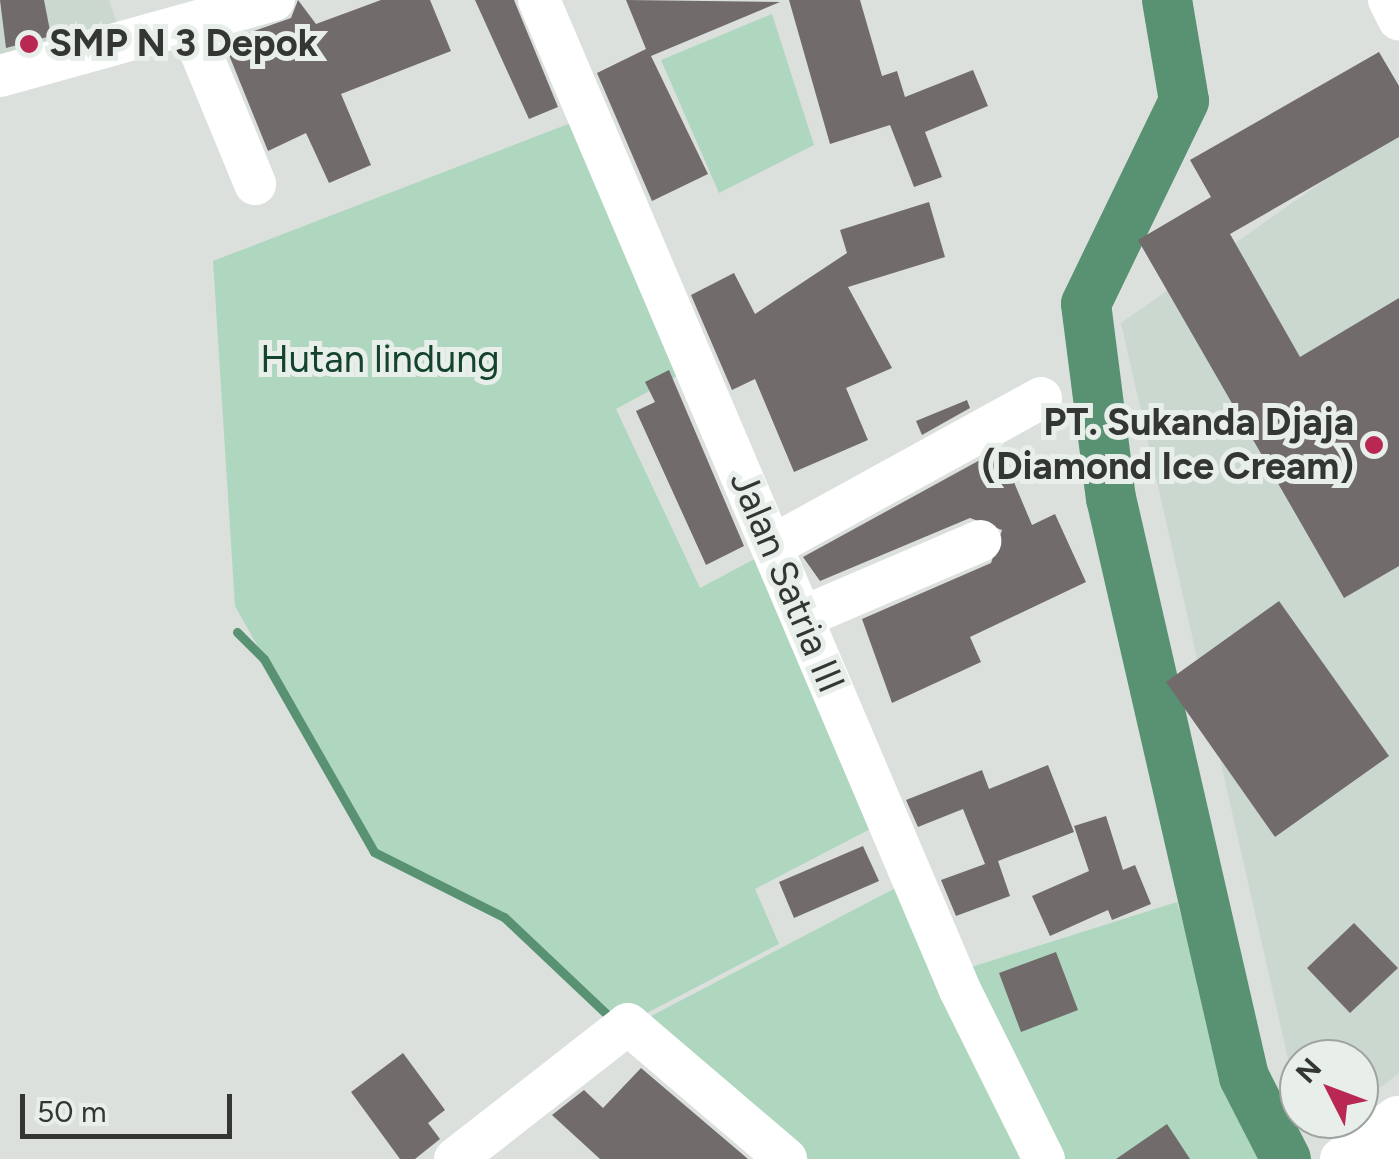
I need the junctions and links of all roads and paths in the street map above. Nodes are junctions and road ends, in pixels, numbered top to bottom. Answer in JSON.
{"nodes":[{"id":1,"x":274,"y":0,"type":"edge"},
{"id":2,"x":540,"y":0,"type":"edge"},
{"id":3,"x":1390,"y":0,"type":"edge"},
{"id":4,"x":1399,"y":20,"type":"edge"},
{"id":5,"x":190,"y":26,"type":"junction"},
{"id":6,"x":0,"y":76,"type":"edge"},
{"id":7,"x":255,"y":184,"type":"dead end"},
{"id":8,"x":1042,"y":398,"type":"dead end"},
{"id":9,"x":980,"y":541,"type":"dead end"},
{"id":10,"x":772,"y":546,"type":"junction"},
{"id":11,"x":802,"y":617,"type":"junction"},
{"id":12,"x":1399,"y":1116,"type":"edge"},
{"id":13,"x":1367,"y":1153,"type":"edge"},
{"id":14,"x":455,"y":1159,"type":"edge"},
{"id":15,"x":786,"y":1159,"type":"edge"},
{"id":16,"x":1044,"y":1159,"type":"edge"}],
"edges":[{"from":1,"to":5,"type":"street"},
{"from":2,"to":10,"type":"street","name":"Jalan Satria III"},
{"from":3,"to":4,"type":"street"},
{"from":5,"to":6,"type":"street"},
{"from":5,"to":7,"type":"street"},
{"from":8,"to":10,"type":"street"},
{"from":9,"to":11,"type":"street"},
{"from":10,"to":11,"type":"street","name":"Jalan Satria III"},
{"from":11,"to":16,"type":"street","name":"Jalan Satria III"},
{"from":12,"to":13,"type":"street"},
{"from":14,"to":15,"type":"street"}]}
